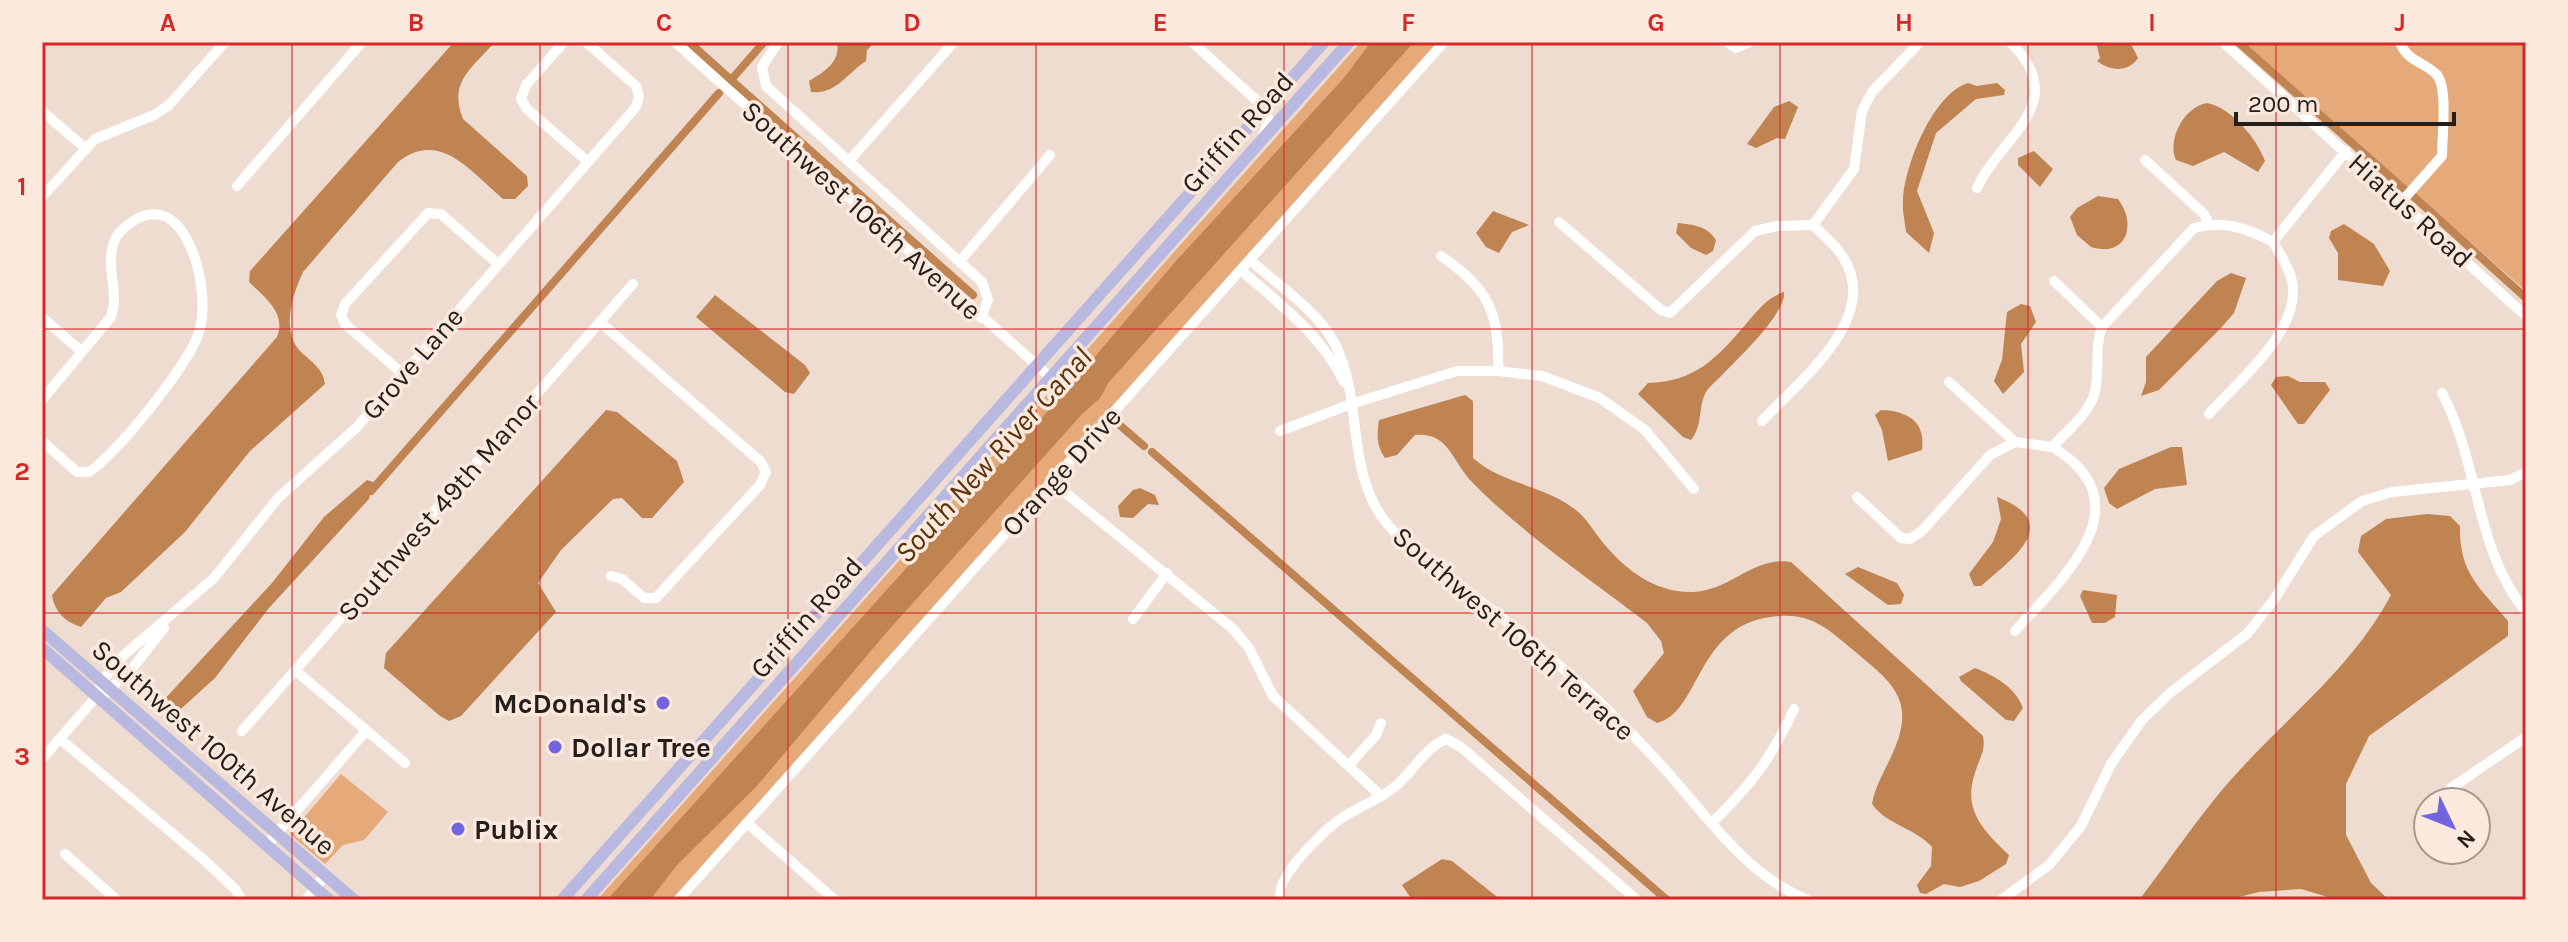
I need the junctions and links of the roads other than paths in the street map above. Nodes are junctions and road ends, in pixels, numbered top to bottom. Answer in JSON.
{"nodes":[{"id":1,"x":225,"y":42,"type":"edge"},
{"id":2,"x":362,"y":42,"type":"edge"},
{"id":3,"x":564,"y":42,"type":"edge"},
{"id":4,"x":586,"y":42,"type":"edge"},
{"id":5,"x":675,"y":42,"type":"edge"},
{"id":6,"x":778,"y":42,"type":"edge"},
{"id":7,"x":954,"y":42,"type":"edge"},
{"id":8,"x":1192,"y":42,"type":"edge"},
{"id":9,"x":1324,"y":42,"type":"edge"},
{"id":10,"x":1349,"y":42,"type":"edge"},
{"id":11,"x":1444,"y":42,"type":"edge"},
{"id":12,"x":1727,"y":42,"type":"edge"},
{"id":13,"x":1750,"y":42,"type":"edge"},
{"id":14,"x":1920,"y":42,"type":"edge"},
{"id":15,"x":2010,"y":42,"type":"edge"},
{"id":16,"x":2223,"y":42,"type":"edge"},
{"id":17,"x":2400,"y":42,"type":"edge"},
{"id":18,"x":1265,"y":108,"type":"junction"},
{"id":19,"x":42,"y":111,"type":"edge"},
{"id":20,"x":1262,"y":140,"type":"junction"},
{"id":21,"x":85,"y":148,"type":"junction"},
{"id":22,"x":2346,"y":151,"type":"junction"},
{"id":23,"x":1050,"y":155,"type":"dead end"},
{"id":24,"x":2145,"y":160,"type":"dead end"},
{"id":25,"x":587,"y":161,"type":"junction"},
{"id":26,"x":849,"y":161,"type":"junction"},
{"id":27,"x":237,"y":186,"type":"dead end"},
{"id":28,"x":1977,"y":188,"type":"dead end"},
{"id":29,"x":42,"y":197,"type":"edge"},
{"id":30,"x":2402,"y":201,"type":"junction"},
{"id":31,"x":1559,"y":222,"type":"dead end"},
{"id":32,"x":2209,"y":224,"type":"junction"},
{"id":33,"x":1813,"y":225,"type":"junction"},
{"id":34,"x":2273,"y":242,"type":"junction"},
{"id":35,"x":1441,"y":256,"type":"dead end"},
{"id":36,"x":1250,"y":260,"type":"junction"},
{"id":37,"x":960,"y":261,"type":"junction"},
{"id":38,"x":498,"y":264,"type":"junction"},
{"id":39,"x":1241,"y":270,"type":"junction"},
{"id":40,"x":2054,"y":281,"type":"dead end"},
{"id":41,"x":633,"y":284,"type":"dead end"},
{"id":42,"x":2526,"y":316,"type":"edge"},
{"id":43,"x":42,"y":317,"type":"edge"},
{"id":44,"x":981,"y":318,"type":"junction"},
{"id":45,"x":600,"y":322,"type":"junction"},
{"id":46,"x":2102,"y":327,"type":"junction"},
{"id":47,"x":82,"y":352,"type":"junction"},
{"id":48,"x":1035,"y":365,"type":"junction"},
{"id":49,"x":1498,"y":371,"type":"junction"},
{"id":50,"x":403,"y":374,"type":"junction"},
{"id":51,"x":1050,"y":377,"type":"junction"},
{"id":52,"x":1949,"y":382,"type":"dead end"},
{"id":53,"x":2442,"y":393,"type":"dead end"},
{"id":54,"x":42,"y":400,"type":"edge"},
{"id":55,"x":1350,"y":400,"type":"junction"},
{"id":56,"x":2209,"y":414,"type":"dead end"},
{"id":57,"x":1762,"y":421,"type":"dead end"},
{"id":58,"x":1280,"y":431,"type":"dead end"},
{"id":59,"x":42,"y":441,"type":"edge"},
{"id":60,"x":2015,"y":442,"type":"junction"},
{"id":61,"x":2052,"y":447,"type":"junction"},
{"id":62,"x":2526,"y":472,"type":"edge"},
{"id":63,"x":1051,"y":481,"type":"junction"},
{"id":64,"x":2473,"y":486,"type":"junction"},
{"id":65,"x":1694,"y":489,"type":"dead end"},
{"id":66,"x":1857,"y":497,"type":"dead end"},
{"id":67,"x":1167,"y":573,"type":"junction"},
{"id":68,"x":611,"y":576,"type":"dead end"},
{"id":69,"x":2526,"y":612,"type":"edge"},
{"id":70,"x":1133,"y":619,"type":"dead end"},
{"id":71,"x":170,"y":620,"type":"junction"},
{"id":72,"x":42,"y":630,"type":"edge"},
{"id":73,"x":2015,"y":631,"type":"dead end"},
{"id":74,"x":42,"y":648,"type":"edge"},
{"id":75,"x":768,"y":669,"type":"junction"},
{"id":76,"x":296,"y":671,"type":"junction"},
{"id":77,"x":101,"y":682,"type":"junction"},
{"id":78,"x":112,"y":691,"type":"junction"},
{"id":79,"x":97,"y":696,"type":"junction"},
{"id":80,"x":765,"y":699,"type":"junction"},
{"id":81,"x":1794,"y":709,"type":"dead end"},
{"id":82,"x":727,"y":715,"type":"junction"},
{"id":83,"x":1381,"y":723,"type":"dead end"},
{"id":84,"x":242,"y":731,"type":"dead end"},
{"id":85,"x":366,"y":731,"type":"junction"},
{"id":86,"x":2526,"y":737,"type":"edge"},
{"id":87,"x":60,"y":739,"type":"junction"},
{"id":88,"x":715,"y":754,"type":"junction"},
{"id":89,"x":42,"y":759,"type":"edge"},
{"id":90,"x":405,"y":763,"type":"dead end"},
{"id":91,"x":1349,"y":765,"type":"junction"},
{"id":92,"x":2454,"y":786,"type":"edge"},
{"id":93,"x":1381,"y":796,"type":"junction"},
{"id":94,"x":747,"y":823,"type":"junction"},
{"id":95,"x":1712,"y":823,"type":"junction"},
{"id":96,"x":277,"y":834,"type":"junction"},
{"id":97,"x":267,"y":845,"type":"junction"},
{"id":98,"x":65,"y":854,"type":"dead end"},
{"id":99,"x":325,"y":875,"type":"junction"},
{"id":100,"x":315,"y":888,"type":"junction"},
{"id":101,"x":1279,"y":896,"type":"edge"},
{"id":102,"x":117,"y":900,"type":"edge"},
{"id":103,"x":242,"y":900,"type":"edge"},
{"id":104,"x":306,"y":900,"type":"edge"},
{"id":105,"x":329,"y":900,"type":"edge"},
{"id":106,"x":354,"y":900,"type":"edge"},
{"id":107,"x":562,"y":900,"type":"edge"},
{"id":108,"x":586,"y":900,"type":"edge"},
{"id":109,"x":678,"y":900,"type":"edge"},
{"id":110,"x":835,"y":900,"type":"edge"},
{"id":111,"x":1637,"y":900,"type":"edge"},
{"id":112,"x":1808,"y":900,"type":"edge"},
{"id":113,"x":2001,"y":900,"type":"edge"}],
"edges":[{"from":1,"to":21,"type":"street"},
{"from":2,"to":27,"type":"street"},
{"from":3,"to":25,"type":"street"},
{"from":4,"to":25,"type":"street","name":"Grove Lane"},
{"from":5,"to":44,"type":"street","name":"Southwest 106th Avenue"},
{"from":6,"to":26,"type":"street"},
{"from":7,"to":26,"type":"street"},
{"from":8,"to":18,"type":"street"},
{"from":9,"to":18,"type":"main road","name":"Griffin Road"},
{"from":10,"to":20,"type":"main road","name":"Griffin Road"},
{"from":11,"to":36,"type":"street","name":"Orange Drive"},
{"from":12,"to":13,"type":"street"},
{"from":14,"to":33,"type":"street"},
{"from":15,"to":28,"type":"street"},
{"from":16,"to":22,"type":"street","name":"Hiatus Road"},
{"from":17,"to":30,"type":"street"},
{"from":18,"to":20,"type":"street"},
{"from":18,"to":48,"type":"main road","name":"Griffin Road"},
{"from":19,"to":21,"type":"street"},
{"from":20,"to":51,"type":"main road","name":"Griffin Road"},
{"from":21,"to":29,"type":"street"},
{"from":22,"to":30,"type":"street","name":"Hiatus Road"},
{"from":22,"to":34,"type":"street"},
{"from":23,"to":37,"type":"street"},
{"from":24,"to":32,"type":"street"},
{"from":25,"to":38,"type":"street","name":"Grove Lane"},
{"from":26,"to":37,"type":"street"},
{"from":30,"to":42,"type":"street","name":"Hiatus Road"},
{"from":31,"to":33,"type":"street"},
{"from":32,"to":34,"type":"street"},
{"from":32,"to":46,"type":"street"},
{"from":33,"to":57,"type":"street"},
{"from":34,"to":56,"type":"street"},
{"from":35,"to":49,"type":"street"},
{"from":36,"to":39,"type":"street","name":"Orange Drive"},
{"from":36,"to":55,"type":"street","name":"Southwest 106th Terrace"},
{"from":37,"to":44,"type":"street"},
{"from":38,"to":50,"type":"street","name":"Grove Lane"},
{"from":38,"to":50,"type":"street"},
{"from":39,"to":55,"type":"street","name":"Southwest 106th Terrace"},
{"from":39,"to":63,"type":"street","name":"Orange Drive"},
{"from":40,"to":46,"type":"street"},
{"from":41,"to":45,"type":"street","name":"Southwest 49th Manor"},
{"from":43,"to":47,"type":"street"},
{"from":44,"to":48,"type":"street","name":"Southwest 106th Avenue"},
{"from":45,"to":68,"type":"street"},
{"from":45,"to":76,"type":"street","name":"Southwest 49th Manor"},
{"from":46,"to":61,"type":"street"},
{"from":47,"to":54,"type":"street"},
{"from":47,"to":59,"type":"street"},
{"from":48,"to":51,"type":"street","name":"Southwest 106th Avenue"},
{"from":48,"to":75,"type":"main road","name":"Griffin Road"},
{"from":49,"to":55,"type":"street"},
{"from":49,"to":65,"type":"street"},
{"from":50,"to":71,"type":"street","name":"Grove Lane"},
{"from":51,"to":80,"type":"main road","name":"Griffin Road"},
{"from":52,"to":60,"type":"street"},
{"from":53,"to":64,"type":"street"},
{"from":55,"to":58,"type":"street"},
{"from":55,"to":95,"type":"street","name":"Southwest 106th Terrace"},
{"from":60,"to":61,"type":"street"},
{"from":60,"to":66,"type":"street"},
{"from":61,"to":73,"type":"street"},
{"from":62,"to":64,"type":"street"},
{"from":63,"to":67,"type":"street"},
{"from":63,"to":94,"type":"street","name":"Orange Drive"},
{"from":64,"to":69,"type":"street"},
{"from":64,"to":113,"type":"street"},
{"from":67,"to":70,"type":"street"},
{"from":67,"to":91,"type":"street"},
{"from":71,"to":77,"type":"street","name":"Grove Lane"},
{"from":71,"to":78,"type":"street","name":"Grove Lane"},
{"from":72,"to":77,"type":"main road","name":"Southwest 100th Avenue"},
{"from":74,"to":79,"type":"main road","name":"Southwest 100th Avenue"},
{"from":75,"to":80,"type":"main road"},
{"from":75,"to":82,"type":"main road","name":"Griffin Road"},
{"from":76,"to":84,"type":"street","name":"Southwest 49th Manor"},
{"from":76,"to":85,"type":"street"},
{"from":77,"to":78,"type":"main road","name":"Southwest 100th Avenue"},
{"from":77,"to":79,"type":"street","name":"Grove Lane"},
{"from":78,"to":79,"type":"street"},
{"from":78,"to":96,"type":"main road","name":"Southwest 100th Avenue"},
{"from":79,"to":87,"type":"street"},
{"from":79,"to":97,"type":"main road","name":"Southwest 100th Avenue"},
{"from":80,"to":88,"type":"main road","name":"Griffin Road"},
{"from":81,"to":95,"type":"street"},
{"from":82,"to":88,"type":"main road"},
{"from":82,"to":107,"type":"main road","name":"Griffin Road"},
{"from":83,"to":91,"type":"street"},
{"from":85,"to":90,"type":"street"},
{"from":85,"to":96,"type":"street"},
{"from":86,"to":92,"type":"street"},
{"from":87,"to":89,"type":"street"},
{"from":87,"to":103,"type":"street"},
{"from":88,"to":108,"type":"main road","name":"Griffin Road"},
{"from":91,"to":93,"type":"street"},
{"from":93,"to":101,"type":"street"},
{"from":93,"to":111,"type":"street"},
{"from":94,"to":109,"type":"street","name":"Orange Drive"},
{"from":94,"to":110,"type":"street"},
{"from":95,"to":112,"type":"street","name":"Southwest 106th Terrace"},
{"from":96,"to":97,"type":"street"},
{"from":96,"to":99,"type":"main road","name":"Southwest 100th Avenue"},
{"from":97,"to":100,"type":"main road","name":"Southwest 100th Avenue"},
{"from":98,"to":102,"type":"street"},
{"from":99,"to":100,"type":"street"},
{"from":99,"to":106,"type":"main road","name":"Southwest 100th Avenue"},
{"from":100,"to":104,"type":"street"},
{"from":100,"to":105,"type":"main road","name":"Southwest 100th Avenue"}]}
